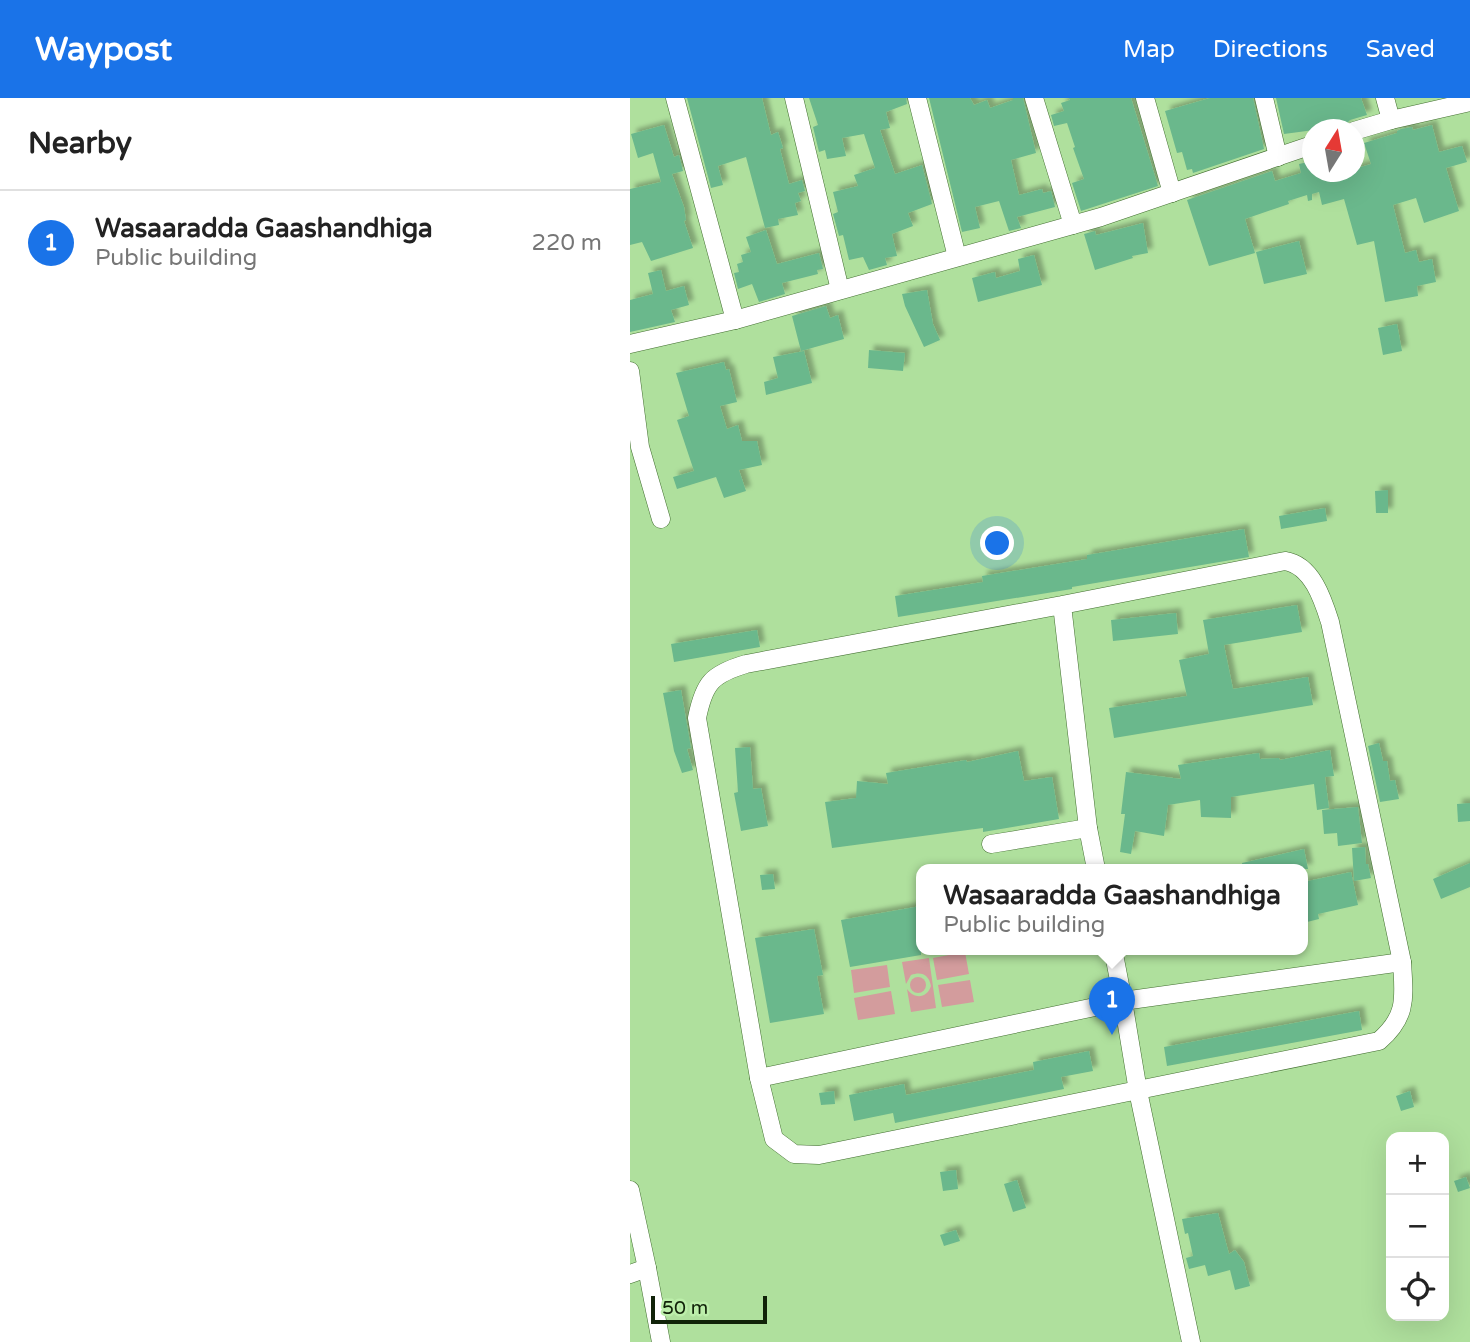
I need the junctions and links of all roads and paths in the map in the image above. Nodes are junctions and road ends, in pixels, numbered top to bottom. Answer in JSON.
{"nodes":[{"id":1,"x":675,"y":98,"type":"edge"},
{"id":2,"x":794,"y":98,"type":"edge"},
{"id":3,"x":917,"y":98,"type":"edge"},
{"id":4,"x":1034,"y":98,"type":"edge"},
{"id":5,"x":1145,"y":98,"type":"edge"},
{"id":6,"x":1264,"y":98,"type":"edge"},
{"id":7,"x":1385,"y":98,"type":"edge"},
{"id":8,"x":1470,"y":102,"type":"edge"},
{"id":9,"x":1391,"y":120,"type":"junction"},
{"id":10,"x":1365,"y":128,"type":"edge"},
{"id":11,"x":1302,"y":149,"type":"edge"},
{"id":12,"x":1278,"y":157,"type":"junction"},
{"id":13,"x":1172,"y":193,"type":"junction"},
{"id":14,"x":1073,"y":225,"type":"junction"},
{"id":15,"x":957,"y":257,"type":"junction"},
{"id":16,"x":840,"y":290,"type":"junction"},
{"id":17,"x":735,"y":320,"type":"junction"},
{"id":18,"x":630,"y":344,"type":"edge"},
{"id":19,"x":630,"y":371,"type":"edge"},
{"id":20,"x":661,"y":519,"type":"dead end"},
{"id":21,"x":1062,"y":604,"type":"junction"},
{"id":22,"x":1088,"y":828,"type":"junction"},
{"id":23,"x":991,"y":844,"type":"dead end"},
{"id":24,"x":1095,"y":864,"type":"edge"},
{"id":25,"x":1114,"y":955,"type":"edge"},
{"id":26,"x":1402,"y":962,"type":"junction"},
{"id":27,"x":1123,"y":1000,"type":"junction"},
{"id":28,"x":759,"y":1079,"type":"junction"},
{"id":29,"x":1138,"y":1091,"type":"junction"},
{"id":30,"x":630,"y":1190,"type":"edge"},
{"id":31,"x":648,"y":1268,"type":"junction"},
{"id":32,"x":630,"y":1274,"type":"edge"},
{"id":33,"x":661,"y":1342,"type":"edge"},
{"id":34,"x":1191,"y":1342,"type":"edge"}],
"edges":[{"from":1,"to":17,"type":"street"},
{"from":2,"to":16,"type":"street"},
{"from":3,"to":15,"type":"street"},
{"from":4,"to":14,"type":"street"},
{"from":5,"to":13,"type":"street"},
{"from":6,"to":12,"type":"street"},
{"from":7,"to":9,"type":"street"},
{"from":8,"to":9,"type":"street"},
{"from":9,"to":10,"type":"street"},
{"from":11,"to":12,"type":"street"},
{"from":12,"to":13,"type":"street"},
{"from":13,"to":14,"type":"street"},
{"from":14,"to":15,"type":"street"},
{"from":15,"to":16,"type":"street"},
{"from":16,"to":17,"type":"street"},
{"from":17,"to":18,"type":"street"},
{"from":19,"to":20,"type":"street"},
{"from":21,"to":22,"type":"street"},
{"from":21,"to":26,"type":"street"},
{"from":21,"to":28,"type":"street"},
{"from":22,"to":23,"type":"street"},
{"from":22,"to":24,"type":"street"},
{"from":25,"to":27,"type":"street"},
{"from":26,"to":27,"type":"street"},
{"from":26,"to":29,"type":"street"},
{"from":27,"to":28,"type":"street"},
{"from":27,"to":29,"type":"street"},
{"from":28,"to":29,"type":"street"},
{"from":29,"to":34,"type":"street"},
{"from":30,"to":31,"type":"street"},
{"from":31,"to":32,"type":"street"},
{"from":31,"to":33,"type":"street"}]}
